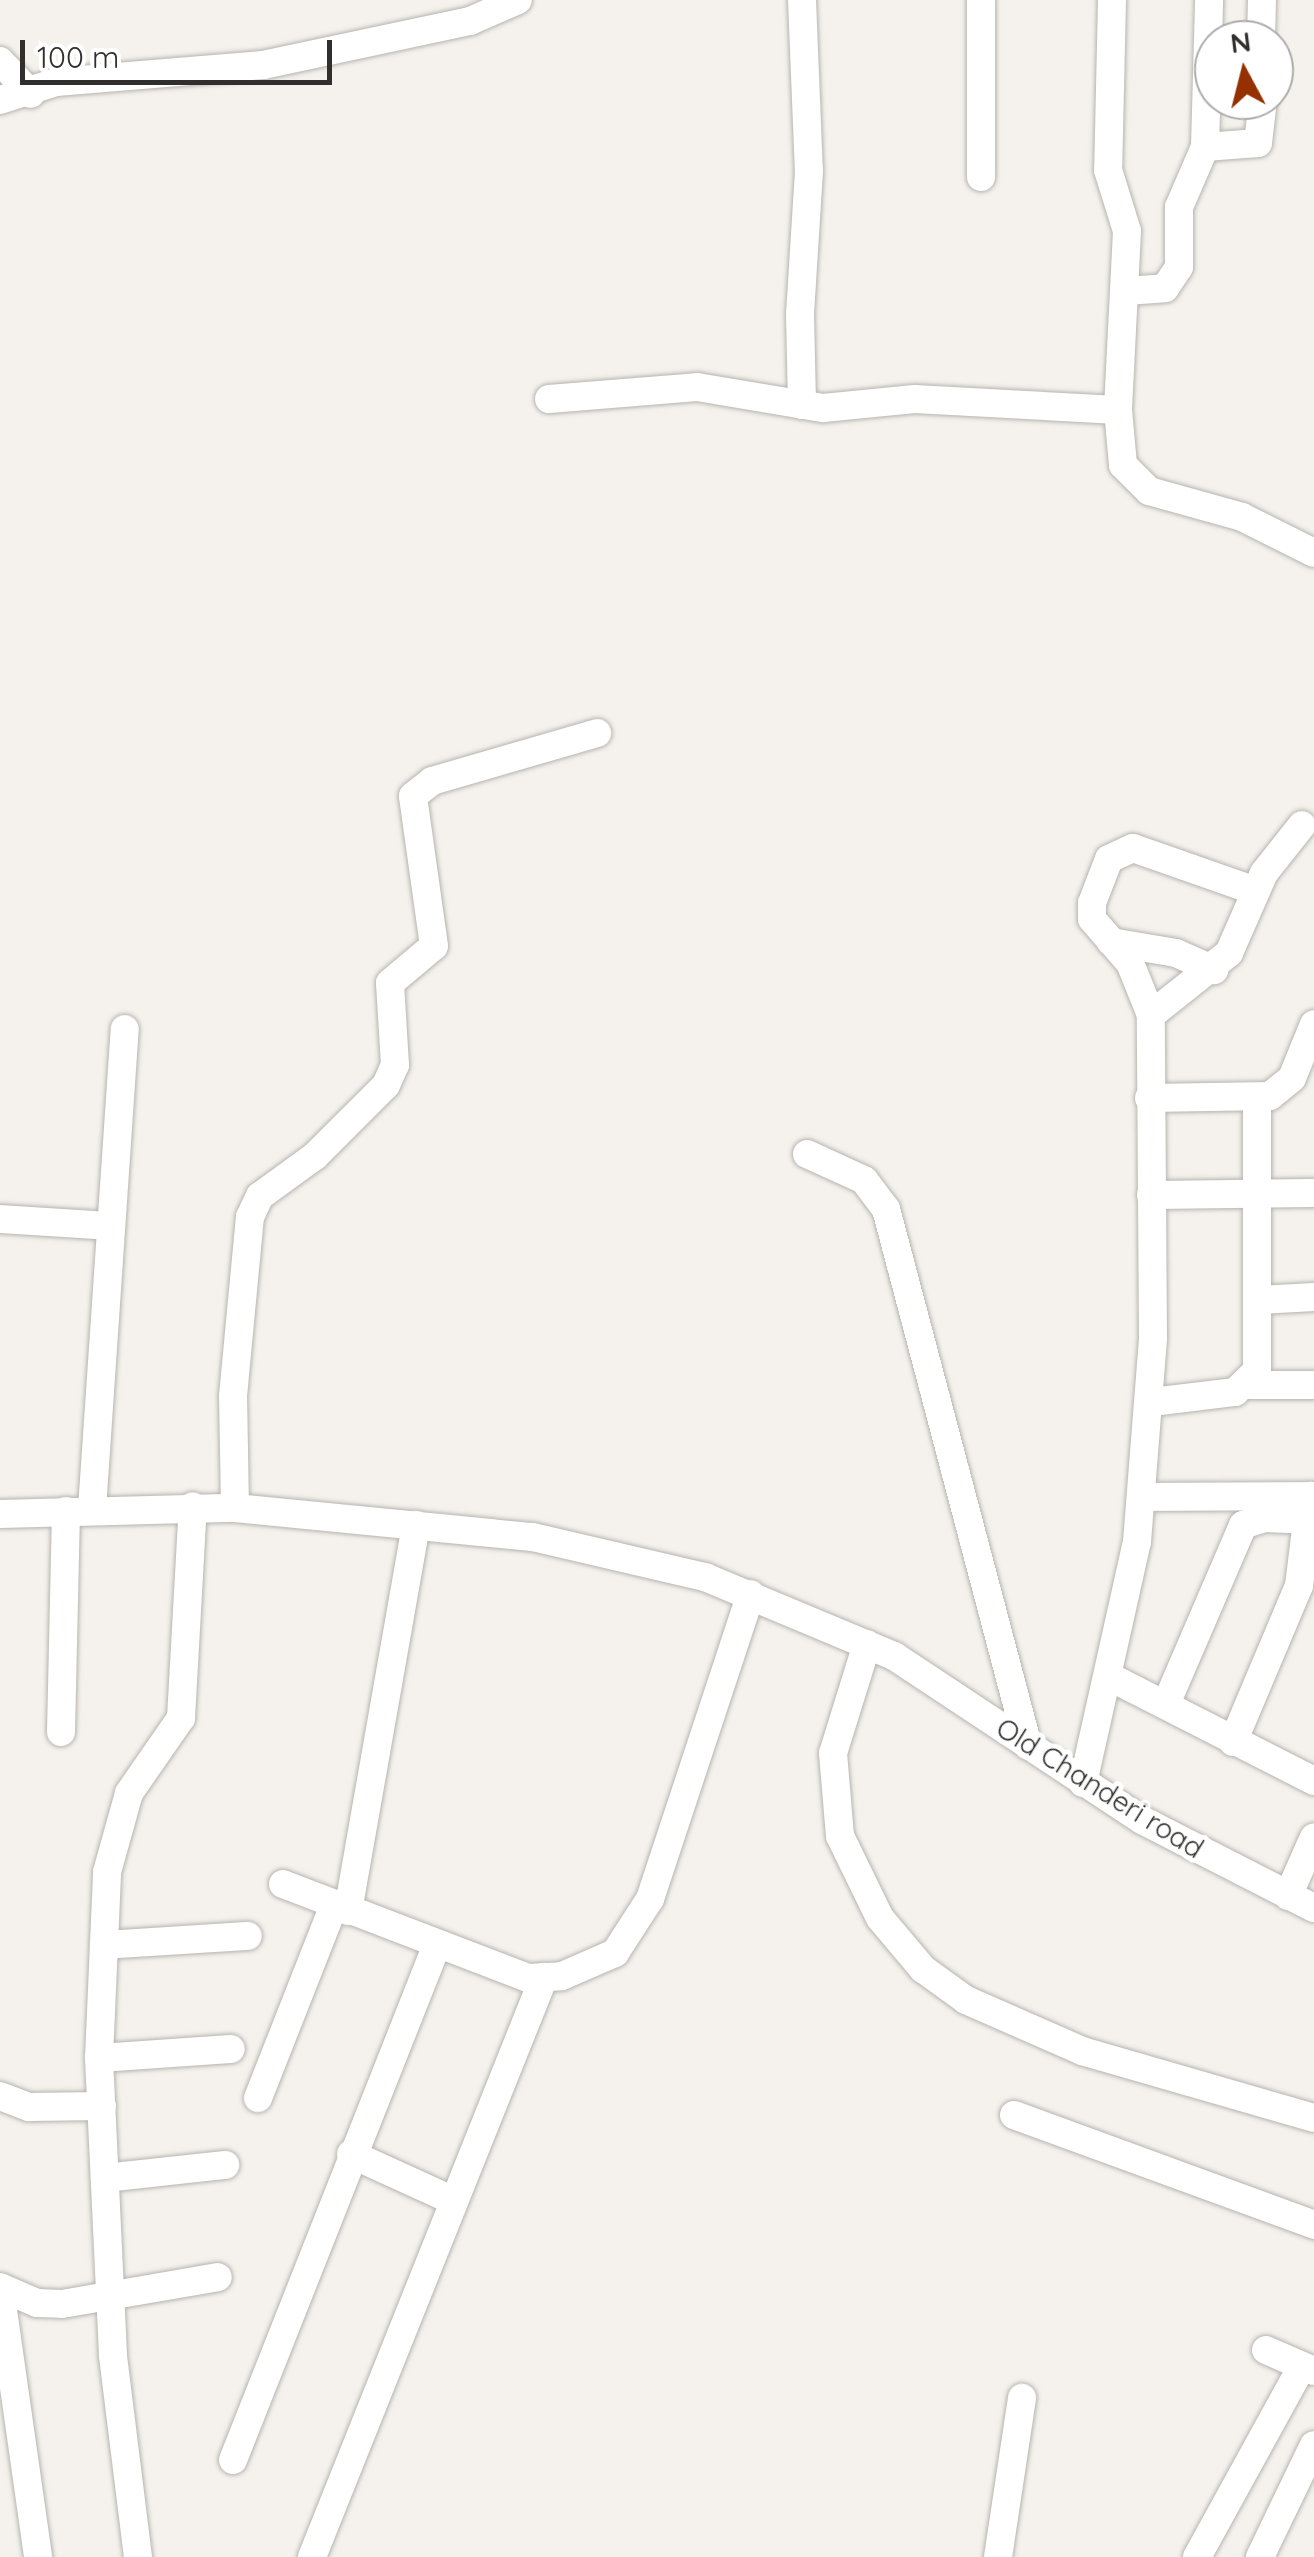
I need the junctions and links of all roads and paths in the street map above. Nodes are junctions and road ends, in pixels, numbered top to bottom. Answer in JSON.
{"nodes":[{"id":1,"x":518,"y":0,"type":"edge"},
{"id":2,"x":802,"y":0,"type":"edge"},
{"id":3,"x":981,"y":0,"type":"edge"},
{"id":4,"x":1112,"y":0,"type":"edge"},
{"id":5,"x":1210,"y":0,"type":"edge"},
{"id":6,"x":0,"y":61,"type":"edge"},
{"id":7,"x":44,"y":88,"type":"junction"},
{"id":8,"x":0,"y":100,"type":"edge"},
{"id":9,"x":1261,"y":120,"type":"edge"},
{"id":10,"x":1206,"y":147,"type":"junction"},
{"id":11,"x":981,"y":177,"type":"dead end"},
{"id":12,"x":1126,"y":291,"type":"junction"},
{"id":13,"x":549,"y":399,"type":"dead end"},
{"id":14,"x":802,"y":405,"type":"junction"},
{"id":15,"x":1118,"y":410,"type":"junction"},
{"id":16,"x":1314,"y":553,"type":"edge"},
{"id":17,"x":597,"y":733,"type":"dead end"},
{"id":18,"x":1302,"y":825,"type":"dead end"},
{"id":19,"x":1256,"y":891,"type":"junction"},
{"id":20,"x":1112,"y":942,"type":"junction"},
{"id":21,"x":1214,"y":970,"type":"junction"},
{"id":22,"x":1314,"y":1024,"type":"edge"},
{"id":23,"x":1151,"y":1026,"type":"junction"},
{"id":24,"x":124,"y":1029,"type":"dead end"},
{"id":25,"x":1303,"y":1078,"type":"edge"},
{"id":26,"x":1149,"y":1098,"type":"junction"},
{"id":27,"x":1256,"y":1098,"type":"junction"},
{"id":28,"x":807,"y":1154,"type":"dead end"},
{"id":29,"x":1314,"y":1193,"type":"edge"},
{"id":30,"x":1151,"y":1194,"type":"junction"},
{"id":31,"x":1258,"y":1194,"type":"junction"},
{"id":32,"x":0,"y":1220,"type":"edge"},
{"id":33,"x":111,"y":1226,"type":"junction"},
{"id":34,"x":1314,"y":1298,"type":"edge"},
{"id":35,"x":1258,"y":1300,"type":"junction"},
{"id":36,"x":1249,"y":1385,"type":"junction"},
{"id":37,"x":1314,"y":1385,"type":"edge"},
{"id":38,"x":1152,"y":1402,"type":"junction"},
{"id":39,"x":1143,"y":1497,"type":"junction"},
{"id":40,"x":193,"y":1506,"type":"junction"},
{"id":41,"x":236,"y":1508,"type":"junction"},
{"id":42,"x":1312,"y":1508,"type":"edge"},
{"id":43,"x":79,"y":1510,"type":"junction"},
{"id":44,"x":0,"y":1514,"type":"edge"},
{"id":45,"x":416,"y":1525,"type":"junction"},
{"id":46,"x":750,"y":1594,"type":"junction"},
{"id":47,"x":1304,"y":1598,"type":"edge"},
{"id":48,"x":881,"y":1650,"type":"junction"},
{"id":49,"x":1110,"y":1676,"type":"junction"},
{"id":50,"x":1166,"y":1704,"type":"junction"},
{"id":51,"x":61,"y":1732,"type":"dead end"},
{"id":52,"x":1233,"y":1742,"type":"junction"},
{"id":53,"x":1028,"y":1746,"type":"junction"},
{"id":54,"x":1314,"y":1781,"type":"edge"},
{"id":55,"x":1083,"y":1783,"type":"junction"},
{"id":56,"x":1314,"y":1837,"type":"edge"},
{"id":57,"x":282,"y":1884,"type":"dead end"},
{"id":58,"x":1288,"y":1896,"type":"junction"},
{"id":59,"x":341,"y":1908,"type":"junction"},
{"id":60,"x":1314,"y":1908,"type":"edge"},
{"id":61,"x":248,"y":1936,"type":"dead end"},
{"id":62,"x":104,"y":1945,"type":"junction"},
{"id":63,"x":436,"y":1947,"type":"junction"},
{"id":64,"x":544,"y":1977,"type":"junction"},
{"id":65,"x":231,"y":2049,"type":"dead end"},
{"id":66,"x":99,"y":2058,"type":"junction"},
{"id":67,"x":0,"y":2096,"type":"edge"},
{"id":68,"x":258,"y":2098,"type":"dead end"},
{"id":69,"x":102,"y":2106,"type":"junction"},
{"id":70,"x":1014,"y":2115,"type":"dead end"},
{"id":71,"x":1314,"y":2118,"type":"edge"},
{"id":72,"x":351,"y":2154,"type":"junction"},
{"id":73,"x":225,"y":2165,"type":"dead end"},
{"id":74,"x":105,"y":2178,"type":"junction"},
{"id":75,"x":454,"y":2201,"type":"junction"},
{"id":76,"x":1314,"y":2226,"type":"edge"},
{"id":77,"x":218,"y":2277,"type":"dead end"},
{"id":78,"x":0,"y":2288,"type":"edge"},
{"id":79,"x":111,"y":2296,"type":"junction"},
{"id":80,"x":1266,"y":2350,"type":"dead end"},
{"id":81,"x":1308,"y":2368,"type":"edge"},
{"id":82,"x":1022,"y":2398,"type":"dead end"},
{"id":83,"x":1314,"y":2446,"type":"edge"},
{"id":84,"x":233,"y":2460,"type":"dead end"},
{"id":85,"x":38,"y":2557,"type":"edge"},
{"id":86,"x":138,"y":2557,"type":"edge"},
{"id":87,"x":312,"y":2557,"type":"edge"},
{"id":88,"x":998,"y":2557,"type":"edge"},
{"id":89,"x":1198,"y":2557,"type":"edge"},
{"id":90,"x":1260,"y":2557,"type":"edge"}],
"edges":[{"from":1,"to":7,"type":"street"},
{"from":2,"to":14,"type":"street"},
{"from":3,"to":11,"type":"street"},
{"from":4,"to":12,"type":"street"},
{"from":5,"to":10,"type":"street"},
{"from":6,"to":7,"type":"street"},
{"from":7,"to":8,"type":"street"},
{"from":9,"to":10,"type":"street"},
{"from":10,"to":12,"type":"street"},
{"from":12,"to":15,"type":"street"},
{"from":13,"to":14,"type":"street"},
{"from":14,"to":15,"type":"street"},
{"from":15,"to":16,"type":"street"},
{"from":17,"to":41,"type":"street"},
{"from":18,"to":19,"type":"street"},
{"from":19,"to":20,"type":"street"},
{"from":19,"to":21,"type":"street"},
{"from":20,"to":21,"type":"street"},
{"from":20,"to":23,"type":"street"},
{"from":21,"to":23,"type":"street"},
{"from":22,"to":25,"type":"street"},
{"from":23,"to":26,"type":"street"},
{"from":24,"to":33,"type":"street"},
{"from":25,"to":27,"type":"street"},
{"from":26,"to":27,"type":"street"},
{"from":26,"to":30,"type":"street"},
{"from":27,"to":31,"type":"street"},
{"from":28,"to":53,"type":"street"},
{"from":29,"to":31,"type":"street"},
{"from":30,"to":31,"type":"street"},
{"from":30,"to":38,"type":"street"},
{"from":31,"to":35,"type":"street"},
{"from":32,"to":33,"type":"street"},
{"from":33,"to":43,"type":"street"},
{"from":34,"to":35,"type":"street"},
{"from":35,"to":36,"type":"street"},
{"from":36,"to":37,"type":"street"},
{"from":36,"to":38,"type":"street"},
{"from":38,"to":39,"type":"street"},
{"from":39,"to":42,"type":"street"},
{"from":39,"to":49,"type":"street"},
{"from":40,"to":41,"type":"street","name":"Old Chanderi road"},
{"from":40,"to":43,"type":"street","name":"Old Chanderi road"},
{"from":40,"to":62,"type":"street"},
{"from":41,"to":45,"type":"street","name":"Old Chanderi road"},
{"from":42,"to":47,"type":"street"},
{"from":42,"to":50,"type":"street"},
{"from":43,"to":44,"type":"street","name":"Old Chanderi road"},
{"from":43,"to":51,"type":"street"},
{"from":45,"to":46,"type":"street","name":"Old Chanderi road"},
{"from":45,"to":59,"type":"street"},
{"from":46,"to":48,"type":"street","name":"Old Chanderi road"},
{"from":46,"to":64,"type":"street"},
{"from":47,"to":52,"type":"street"},
{"from":48,"to":53,"type":"street","name":"Old Chanderi road"},
{"from":48,"to":71,"type":"street"},
{"from":49,"to":50,"type":"street"},
{"from":49,"to":55,"type":"street"},
{"from":50,"to":52,"type":"street"},
{"from":52,"to":54,"type":"street"},
{"from":53,"to":55,"type":"street","name":"Old Chanderi road"},
{"from":55,"to":58,"type":"street","name":"Old Chanderi road"},
{"from":56,"to":58,"type":"street"},
{"from":57,"to":59,"type":"street"},
{"from":58,"to":60,"type":"street","name":"Old Chanderi road"},
{"from":59,"to":63,"type":"street"},
{"from":59,"to":68,"type":"street"},
{"from":61,"to":62,"type":"street"},
{"from":62,"to":66,"type":"street"},
{"from":63,"to":64,"type":"street"},
{"from":63,"to":72,"type":"street"},
{"from":64,"to":75,"type":"street"},
{"from":65,"to":66,"type":"street"},
{"from":66,"to":69,"type":"street"},
{"from":67,"to":69,"type":"street"},
{"from":69,"to":74,"type":"street"},
{"from":70,"to":76,"type":"street"},
{"from":72,"to":75,"type":"street"},
{"from":72,"to":84,"type":"street"},
{"from":73,"to":74,"type":"street"},
{"from":74,"to":79,"type":"street"},
{"from":75,"to":87,"type":"street"},
{"from":77,"to":79,"type":"street"},
{"from":78,"to":79,"type":"street"},
{"from":78,"to":85,"type":"street"},
{"from":79,"to":86,"type":"street"},
{"from":80,"to":81,"type":"street"},
{"from":81,"to":89,"type":"street"},
{"from":82,"to":88,"type":"street"},
{"from":83,"to":90,"type":"street"}]}
